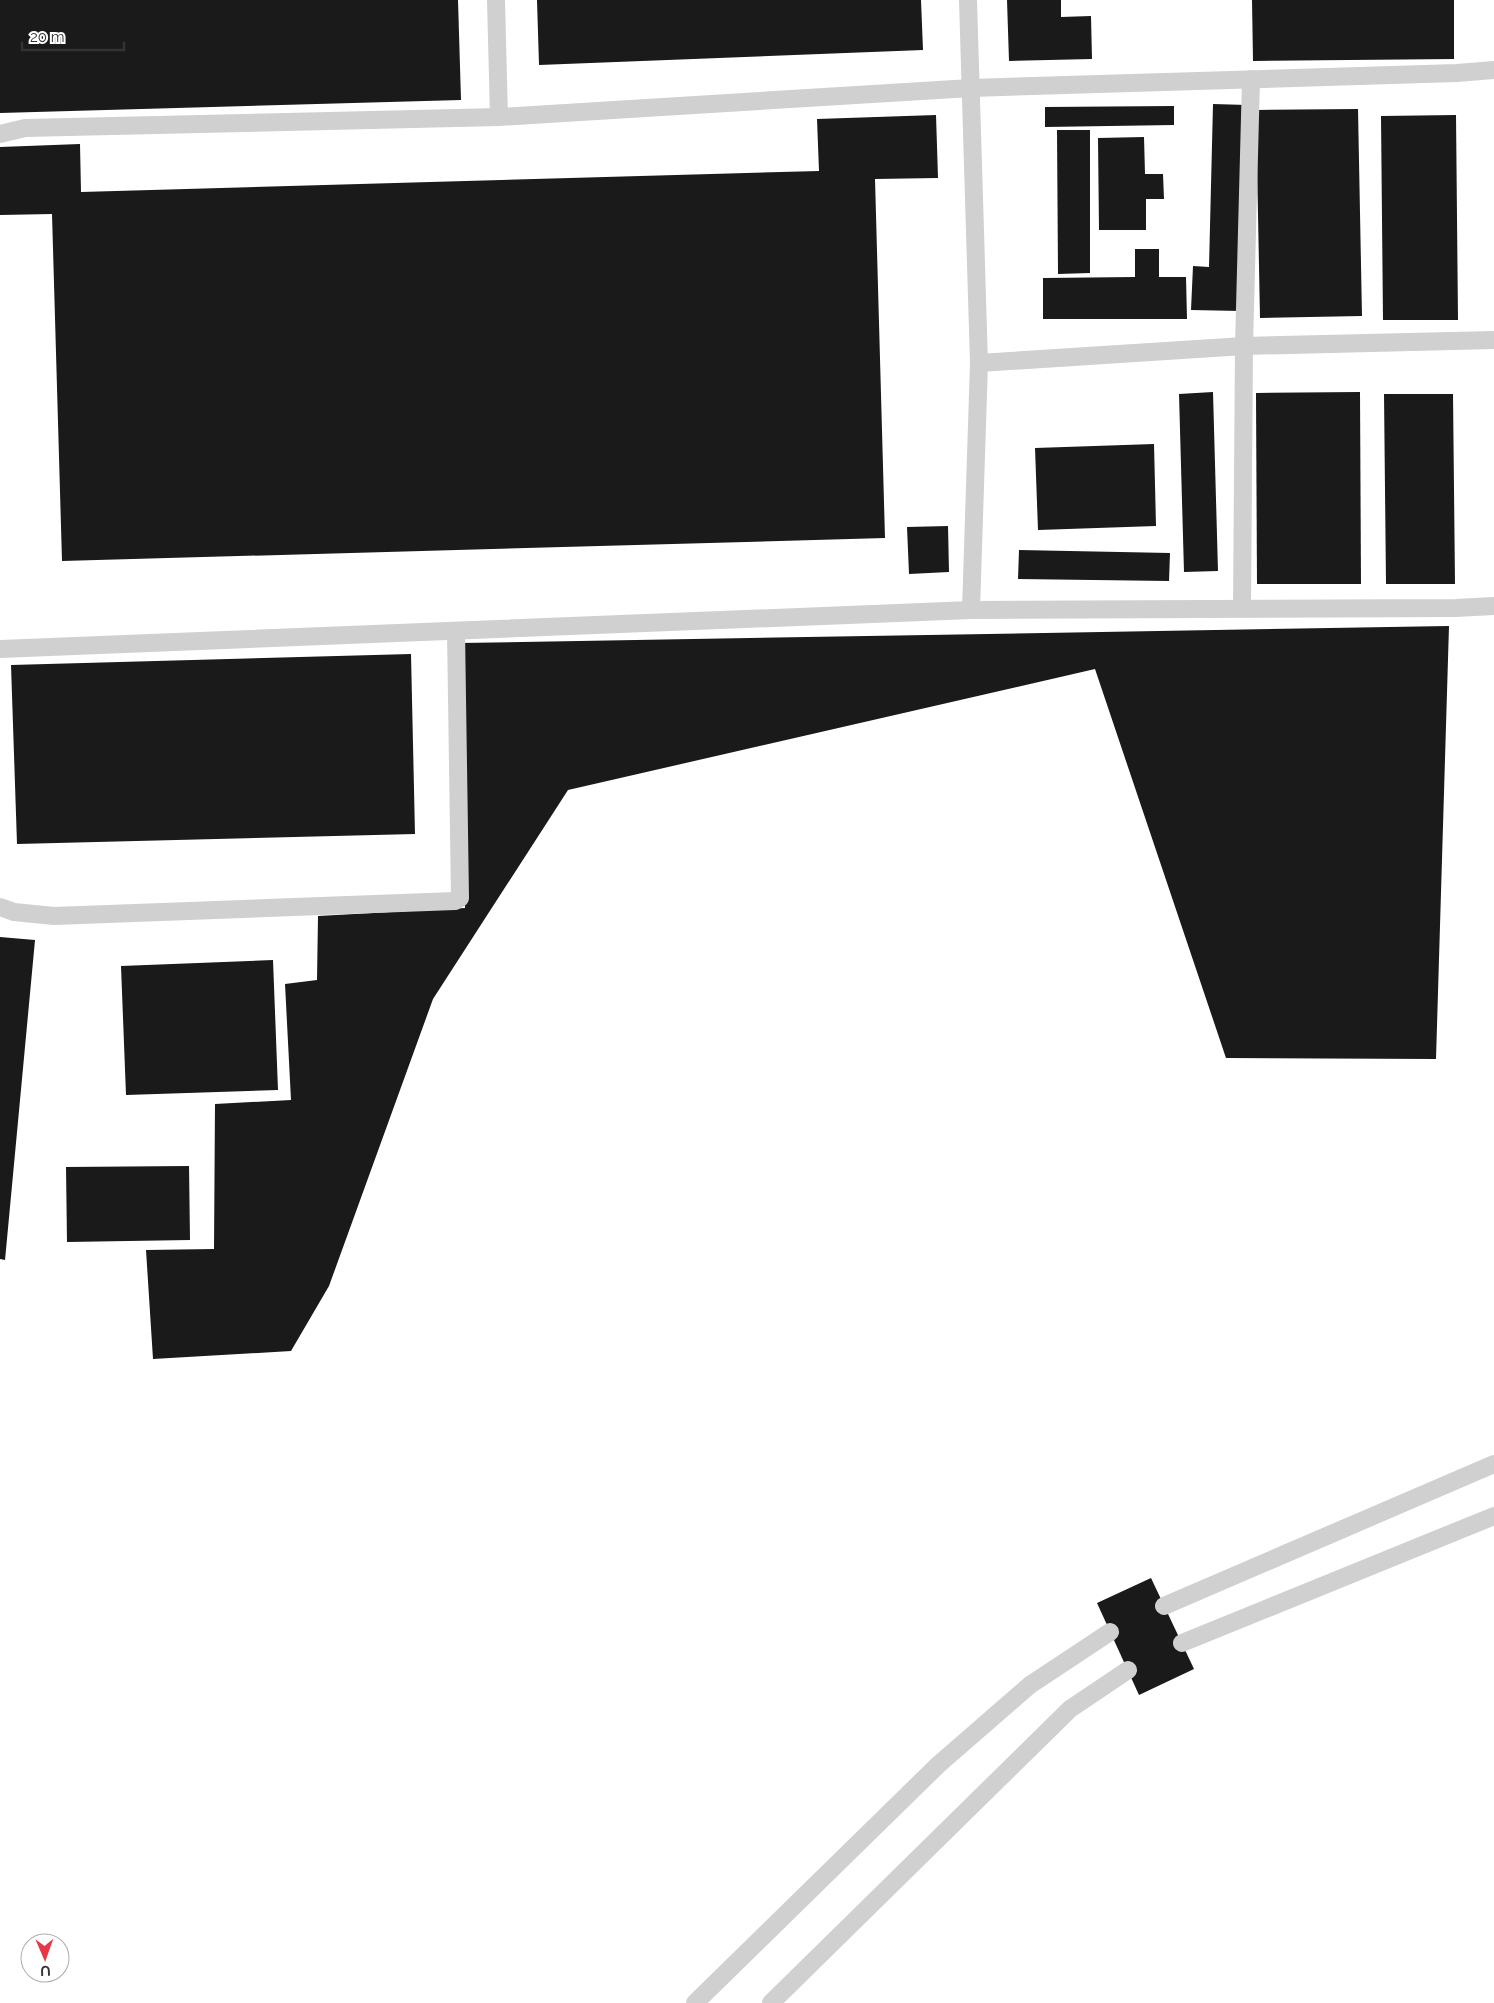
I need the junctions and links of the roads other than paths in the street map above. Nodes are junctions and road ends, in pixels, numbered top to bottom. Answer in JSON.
{"nodes":[{"id":1,"x":496,"y":0,"type":"edge"},
{"id":2,"x":968,"y":0,"type":"edge"},
{"id":3,"x":1494,"y":70,"type":"edge"},
{"id":4,"x":1251,"y":79,"type":"junction"},
{"id":5,"x":971,"y":88,"type":"junction"},
{"id":6,"x":499,"y":117,"type":"junction"},
{"id":7,"x":0,"y":134,"type":"edge"},
{"id":8,"x":1494,"y":340,"type":"edge"},
{"id":9,"x":1244,"y":346,"type":"junction"},
{"id":10,"x":979,"y":363,"type":"junction"},
{"id":11,"x":1494,"y":606,"type":"edge"},
{"id":12,"x":1242,"y":608,"type":"junction"},
{"id":13,"x":971,"y":610,"type":"junction"},
{"id":14,"x":456,"y":630,"type":"junction"},
{"id":15,"x":0,"y":649,"type":"edge"},
{"id":16,"x":0,"y":907,"type":"edge"},
{"id":17,"x":1494,"y":1464,"type":"edge"},
{"id":18,"x":1494,"y":1516,"type":"edge"},
{"id":19,"x":1164,"y":1606,"type":"dead end"},
{"id":20,"x":1110,"y":1632,"type":"dead end"},
{"id":21,"x":1182,"y":1643,"type":"dead end"},
{"id":22,"x":1128,"y":1670,"type":"dead end"},
{"id":23,"x":695,"y":2003,"type":"edge"},
{"id":24,"x":771,"y":2003,"type":"edge"}],
"edges":[{"from":1,"to":6,"type":"lane"},
{"from":2,"to":5,"type":"lane"},
{"from":3,"to":4,"type":"lane"},
{"from":4,"to":5,"type":"lane"},
{"from":4,"to":9,"type":"lane"},
{"from":5,"to":6,"type":"lane"},
{"from":5,"to":10,"type":"lane"},
{"from":6,"to":7,"type":"lane"},
{"from":8,"to":9,"type":"lane"},
{"from":9,"to":10,"type":"lane"},
{"from":9,"to":12,"type":"lane"},
{"from":10,"to":13,"type":"lane"},
{"from":11,"to":12,"type":"lane"},
{"from":12,"to":13,"type":"lane"},
{"from":13,"to":14,"type":"lane"},
{"from":14,"to":15,"type":"lane"},
{"from":14,"to":16,"type":"lane"},
{"from":17,"to":19,"type":"lane"},
{"from":18,"to":21,"type":"lane"},
{"from":20,"to":23,"type":"lane"},
{"from":22,"to":24,"type":"lane"}]}
